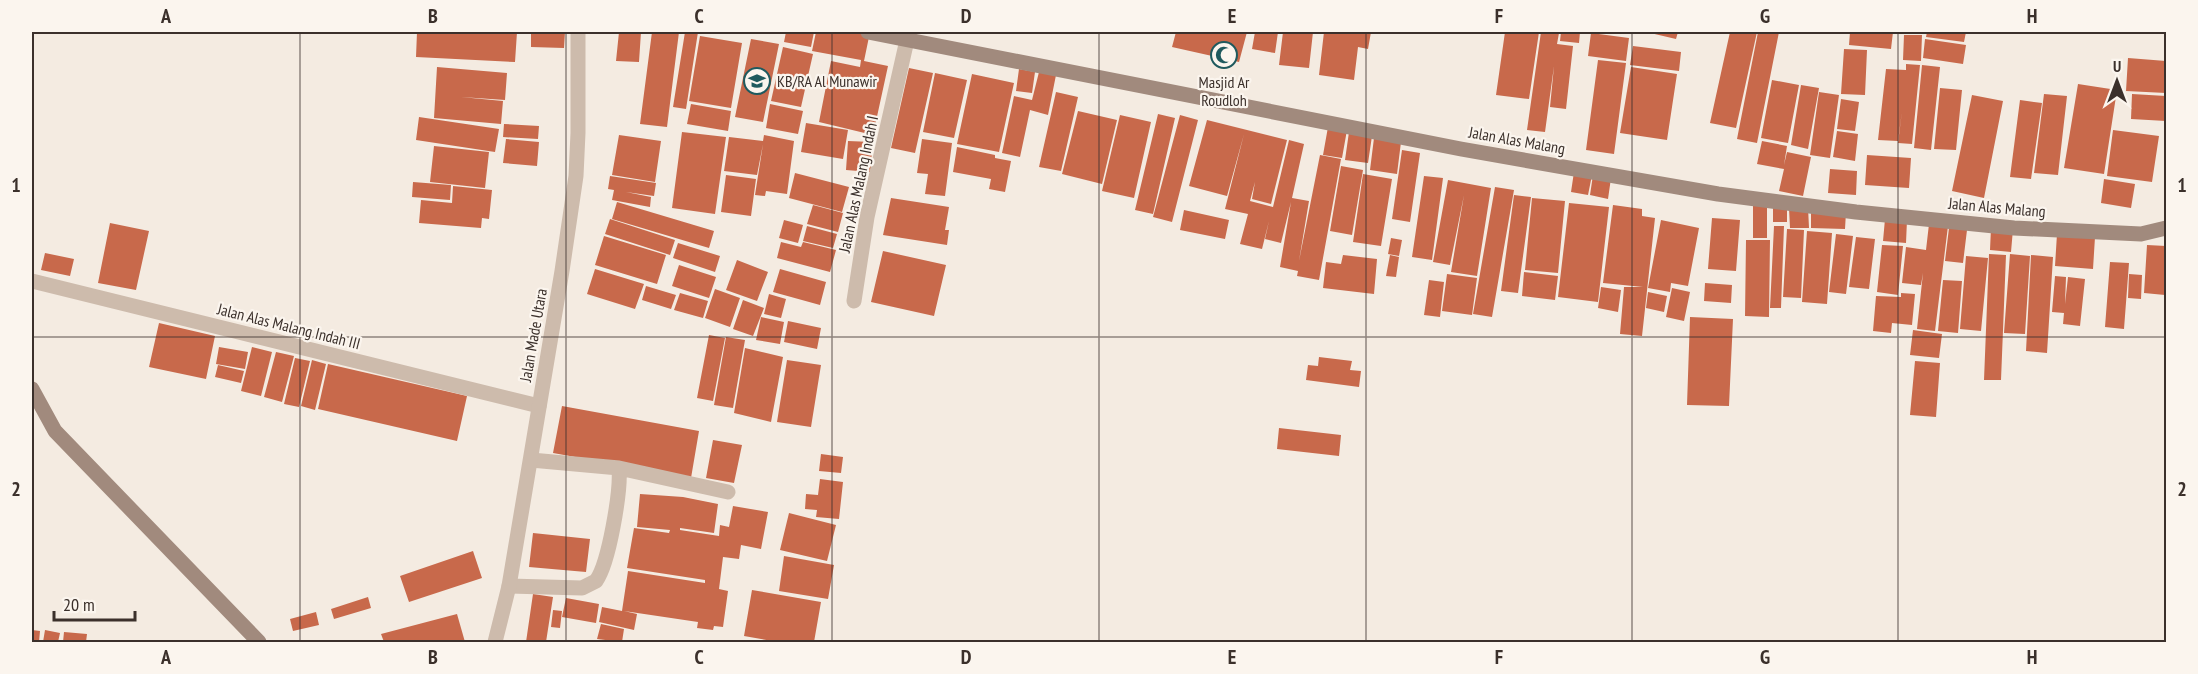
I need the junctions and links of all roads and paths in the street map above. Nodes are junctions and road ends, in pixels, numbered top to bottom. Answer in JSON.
{"nodes":[{"id":1,"x":578,"y":32,"type":"edge"},
{"id":2,"x":868,"y":32,"type":"edge"},
{"id":3,"x":907,"y":40,"type":"junction"},
{"id":4,"x":2166,"y":228,"type":"edge"},
{"id":5,"x":32,"y":281,"type":"edge"},
{"id":6,"x":854,"y":301,"type":"dead end"},
{"id":7,"x":32,"y":389,"type":"edge"},
{"id":8,"x":539,"y":406,"type":"junction"},
{"id":9,"x":531,"y":460,"type":"junction"},
{"id":10,"x":619,"y":468,"type":"junction"},
{"id":11,"x":728,"y":492,"type":"dead end"},
{"id":12,"x":509,"y":586,"type":"junction"},
{"id":13,"x":259,"y":642,"type":"edge"},
{"id":14,"x":495,"y":642,"type":"edge"}],
"edges":[{"from":1,"to":8,"type":"street","name":"Jalan Made Utara"},
{"from":2,"to":3,"type":"main road","name":"Jalan Alas Malang"},
{"from":3,"to":4,"type":"main road","name":"Jalan Alas Malang"},
{"from":3,"to":6,"type":"street","name":"Jalan Alas Malang Indah I"},
{"from":5,"to":8,"type":"street","name":"Jalan Alas Malang Indah III"},
{"from":7,"to":13,"type":"main road"},
{"from":8,"to":9,"type":"street","name":"Jalan Made Utara"},
{"from":9,"to":10,"type":"street"},
{"from":9,"to":12,"type":"street","name":"Jalan Made Utara"},
{"from":10,"to":11,"type":"street"},
{"from":10,"to":12,"type":"street"},
{"from":12,"to":14,"type":"street","name":"Jalan Made Utara"}]}
